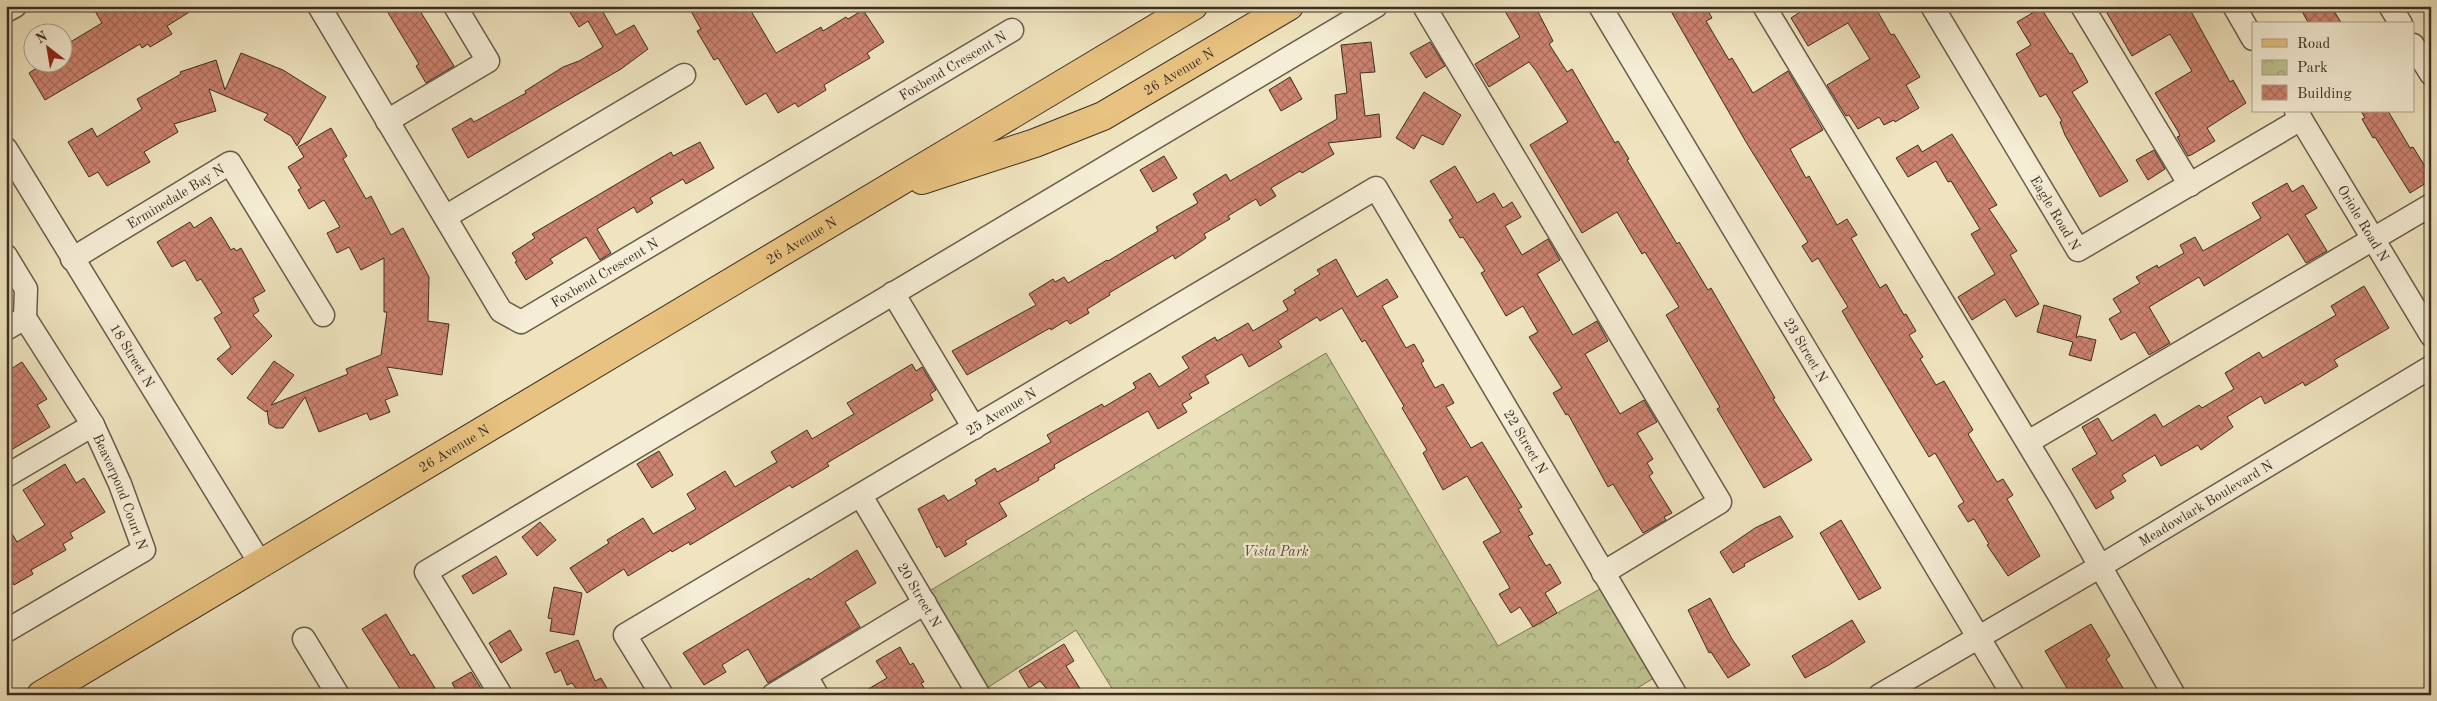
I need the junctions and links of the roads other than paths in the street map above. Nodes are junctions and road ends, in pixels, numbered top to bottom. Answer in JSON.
{"nodes":[{"id":1,"x":15,"y":6,"type":"edge"},
{"id":2,"x":319,"y":6,"type":"edge"},
{"id":3,"x":455,"y":6,"type":"edge"},
{"id":4,"x":1194,"y":6,"type":"edge"},
{"id":5,"x":1271,"y":6,"type":"edge"},
{"id":6,"x":1289,"y":6,"type":"edge"},
{"id":7,"x":1376,"y":6,"type":"edge"},
{"id":8,"x":1424,"y":6,"type":"edge"},
{"id":9,"x":1600,"y":6,"type":"edge"},
{"id":10,"x":1764,"y":6,"type":"edge"},
{"id":11,"x":1932,"y":6,"type":"edge"},
{"id":12,"x":2082,"y":6,"type":"edge"},
{"id":13,"x":2234,"y":6,"type":"edge"},
{"id":14,"x":2390,"y":6,"type":"edge"},
{"id":15,"x":6,"y":11,"type":"edge"},
{"id":16,"x":2400,"y":22,"type":"edge"},
{"id":17,"x":1012,"y":30,"type":"dead end"},
{"id":18,"x":1240,"y":36,"type":"junction"},
{"id":19,"x":2252,"y":37,"type":"edge"},
{"id":20,"x":2414,"y":46,"type":"edge"},
{"id":21,"x":684,"y":74,"type":"dead end"},
{"id":22,"x":2431,"y":74,"type":"edge"},
{"id":23,"x":2299,"y":115,"type":"edge"},
{"id":24,"x":387,"y":121,"type":"junction"},
{"id":25,"x":6,"y":149,"type":"edge"},
{"id":26,"x":2190,"y":185,"type":"junction"},
{"id":27,"x":1376,"y":188,"type":"joint"},
{"id":28,"x":867,"y":200,"type":"junction"},
{"id":29,"x":2431,"y":205,"type":"edge"},
{"id":30,"x":445,"y":217,"type":"junction"},
{"id":31,"x":2373,"y":240,"type":"junction"},
{"id":32,"x":6,"y":256,"type":"edge"},
{"id":33,"x":72,"y":258,"type":"junction"},
{"id":34,"x":893,"y":293,"type":"junction"},
{"id":35,"x":323,"y":315,"type":"dead end"},
{"id":36,"x":16,"y":323,"type":"edge"},
{"id":37,"x":2431,"y":335,"type":"edge"},
{"id":38,"x":2431,"y":367,"type":"edge"},
{"id":39,"x":93,"y":425,"type":"junction"},
{"id":40,"x":974,"y":428,"type":"junction"},
{"id":41,"x":2028,"y":442,"type":"junction"},
{"id":42,"x":6,"y":476,"type":"edge"},
{"id":43,"x":861,"y":496,"type":"junction"},
{"id":44,"x":260,"y":563,"type":"junction"},
{"id":45,"x":2099,"y":567,"type":"junction"},
{"id":46,"x":1602,"y":573,"type":"junction"},
{"id":47,"x":925,"y":604,"type":"junction"},
{"id":48,"x":6,"y":631,"type":"edge"},
{"id":49,"x":1978,"y":637,"type":"junction"},
{"id":50,"x":304,"y":639,"type":"dead end"},
{"id":51,"x":811,"y":685,"type":"edge"},
{"id":52,"x":41,"y":695,"type":"edge"},
{"id":53,"x":338,"y":695,"type":"edge"},
{"id":54,"x":501,"y":695,"type":"edge"},
{"id":55,"x":662,"y":695,"type":"edge"},
{"id":56,"x":773,"y":695,"type":"edge"},
{"id":57,"x":979,"y":695,"type":"edge"},
{"id":58,"x":1676,"y":695,"type":"edge"},
{"id":59,"x":1880,"y":695,"type":"edge"},
{"id":60,"x":2013,"y":695,"type":"edge"},
{"id":61,"x":2174,"y":695,"type":"edge"}],
"edges":[{"from":1,"to":15,"type":"street"},
{"from":2,"to":24,"type":"street","name":"Foxbend Crescent N"},
{"from":3,"to":24,"type":"street"},
{"from":4,"to":28,"type":"main road","name":"26 Avenue N"},
{"from":5,"to":18,"type":"main road"},
{"from":6,"to":18,"type":"main road","name":"26 Avenue N"},
{"from":7,"to":34,"type":"street"},
{"from":8,"to":46,"type":"street"},
{"from":9,"to":49,"type":"street","name":"23 Street N"},
{"from":10,"to":41,"type":"street"},
{"from":11,"to":26,"type":"street","name":"Eagle Road N"},
{"from":12,"to":26,"type":"street"},
{"from":13,"to":19,"type":"street"},
{"from":14,"to":16,"type":"street"},
{"from":17,"to":30,"type":"street","name":"Foxbend Crescent N"},
{"from":18,"to":28,"type":"main road","name":"26 Avenue N"},
{"from":20,"to":22,"type":"street"},
{"from":21,"to":30,"type":"street"},
{"from":23,"to":26,"type":"street","name":"Eagle Road N"},
{"from":23,"to":31,"type":"street","name":"Oriole Road N"},
{"from":24,"to":30,"type":"street","name":"Foxbend Crescent N"},
{"from":25,"to":33,"type":"street","name":"18 Street N"},
{"from":27,"to":40,"type":"street","name":"25 Avenue N"},
{"from":27,"to":46,"type":"street","name":"22 Street N"},
{"from":28,"to":44,"type":"main road","name":"26 Avenue N"},
{"from":29,"to":31,"type":"street"},
{"from":31,"to":37,"type":"street","name":"Oriole Road N"},
{"from":31,"to":41,"type":"street"},
{"from":32,"to":36,"type":"street"},
{"from":33,"to":35,"type":"street","name":"Erminedale Bay N"},
{"from":33,"to":44,"type":"street","name":"18 Street N"},
{"from":34,"to":40,"type":"street"},
{"from":34,"to":54,"type":"street"},
{"from":36,"to":39,"type":"street","name":"Beaverpond Court N"},
{"from":38,"to":45,"type":"street","name":"Meadowlark Boulevard N"},
{"from":39,"to":42,"type":"street"},
{"from":39,"to":48,"type":"street","name":"Beaverpond Court N"},
{"from":40,"to":43,"type":"street","name":"25 Avenue N"},
{"from":41,"to":45,"type":"street"},
{"from":43,"to":47,"type":"street","name":"20 Street N"},
{"from":43,"to":55,"type":"street","name":"25 Avenue N"},
{"from":44,"to":52,"type":"main road","name":"26 Avenue N"},
{"from":45,"to":49,"type":"street","name":"Meadowlark Boulevard N"},
{"from":45,"to":61,"type":"street"},
{"from":46,"to":58,"type":"street","name":"22 Street N"},
{"from":47,"to":51,"type":"street"},
{"from":47,"to":57,"type":"street","name":"20 Street N"},
{"from":49,"to":59,"type":"street","name":"Meadowlark Boulevard N"},
{"from":49,"to":60,"type":"street","name":"23 Street N"},
{"from":50,"to":53,"type":"street"},
{"from":51,"to":56,"type":"street"}]}
